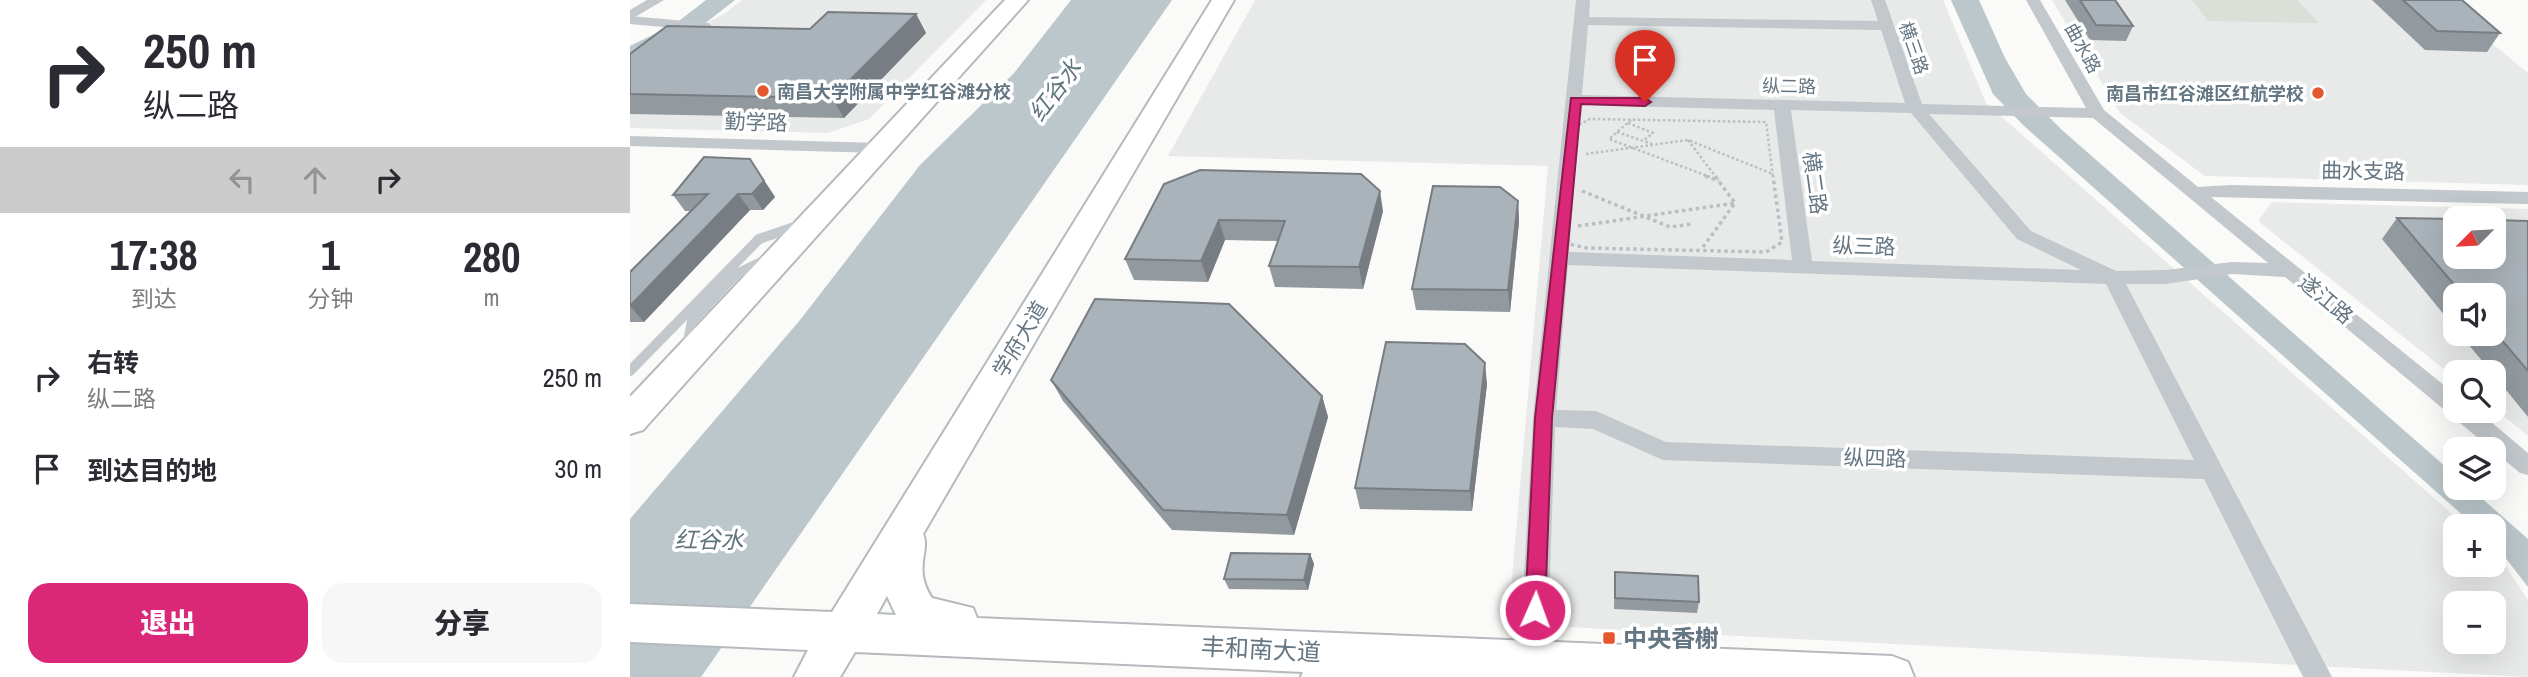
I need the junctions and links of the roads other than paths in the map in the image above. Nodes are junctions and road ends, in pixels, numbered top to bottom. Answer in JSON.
{"nodes":[{"id":1,"x":657,"y":0,"type":"edge"},
{"id":2,"x":1017,"y":0,"type":"edge"},
{"id":3,"x":1223,"y":0,"type":"edge"},
{"id":4,"x":1878,"y":0,"type":"edge"},
{"id":5,"x":2034,"y":0,"type":"edge"},
{"id":6,"x":1583,"y":10,"type":"edge"},
{"id":7,"x":632,"y":19,"type":"edge"},
{"id":8,"x":1886,"y":26,"type":"junction"},
{"id":9,"x":707,"y":27,"type":"edge"},
{"id":10,"x":1576,"y":100,"type":"junction"},
{"id":11,"x":1782,"y":105,"type":"junction"},
{"id":12,"x":1915,"y":108,"type":"junction"},
{"id":13,"x":2097,"y":113,"type":"junction"},
{"id":14,"x":630,"y":141,"type":"edge"},
{"id":15,"x":880,"y":148,"type":"junction"},
{"id":16,"x":2198,"y":192,"type":"junction"},
{"id":17,"x":2528,"y":198,"type":"edge"},
{"id":18,"x":813,"y":220,"type":"junction"},
{"id":19,"x":1560,"y":258,"type":"junction"},
{"id":20,"x":1803,"y":267,"type":"junction"},
{"id":21,"x":2292,"y":271,"type":"junction"},
{"id":22,"x":2113,"y":278,"type":"junction"},
{"id":23,"x":630,"y":371,"type":"edge"},
{"id":24,"x":2443,"y":395,"type":"edge"},
{"id":25,"x":1544,"y":418,"type":"junction"},
{"id":26,"x":630,"y":420,"type":"edge"},
{"id":27,"x":2476,"y":423,"type":"edge"},
{"id":28,"x":2528,"y":466,"type":"edge"},
{"id":29,"x":2213,"y":470,"type":"junction"},
{"id":30,"x":924,"y":500,"type":"junction"},
{"id":31,"x":630,"y":623,"type":"edge"},
{"id":32,"x":846,"y":630,"type":"junction"},
{"id":33,"x":1035,"y":638,"type":"junction"},
{"id":34,"x":1419,"y":656,"type":"junction"},
{"id":35,"x":1533,"y":661,"type":"junction"},
{"id":36,"x":816,"y":677,"type":"edge"},
{"id":37,"x":1322,"y":677,"type":"edge"},
{"id":38,"x":1892,"y":677,"type":"edge"},
{"id":39,"x":2318,"y":677,"type":"edge"}],
"edges":[{"from":1,"to":7,"type":"street"},
{"from":2,"to":15,"type":"main road"},
{"from":3,"to":30,"type":"main road","name":"学府大道"},
{"from":4,"to":8,"type":"street","name":"横三路"},
{"from":5,"to":13,"type":"street","name":"曲水路"},
{"from":6,"to":8,"type":"street"},
{"from":6,"to":10,"type":"street"},
{"from":7,"to":9,"type":"lane"},
{"from":8,"to":12,"type":"street","name":"横三路"},
{"from":10,"to":11,"type":"street","name":"纵二路"},
{"from":10,"to":19,"type":"street"},
{"from":11,"to":12,"type":"street","name":"纵二路"},
{"from":11,"to":20,"type":"street","name":"横二路"},
{"from":12,"to":13,"type":"street","name":"纵二路"},
{"from":12,"to":22,"type":"street"},
{"from":13,"to":16,"type":"street","name":"曲水路"},
{"from":14,"to":15,"type":"street","name":"勤学路"},
{"from":15,"to":18,"type":"main road"},
{"from":16,"to":17,"type":"street","name":"曲水支路"},
{"from":16,"to":21,"type":"street","name":"遂江路"},
{"from":18,"to":23,"type":"lane"},
{"from":18,"to":26,"type":"main road"},
{"from":19,"to":20,"type":"street","name":"纵三路"},
{"from":19,"to":25,"type":"street"},
{"from":20,"to":22,"type":"street","name":"纵三路"},
{"from":21,"to":22,"type":"street","name":"纵三路"},
{"from":21,"to":24,"type":"street","name":"遂江路"},
{"from":22,"to":29,"type":"street"},
{"from":25,"to":29,"type":"street","name":"纵四路"},
{"from":25,"to":35,"type":"street"},
{"from":27,"to":28,"type":"street"},
{"from":29,"to":39,"type":"street"},
{"from":30,"to":32,"type":"main road","name":"学府大道"},
{"from":30,"to":33,"type":"main road"},
{"from":31,"to":32,"type":"main road","name":"丰和南大道"},
{"from":32,"to":33,"type":"main road","name":"丰和南大道"},
{"from":32,"to":36,"type":"main road","name":"学府大道"},
{"from":33,"to":34,"type":"main road","name":"丰和南大道"},
{"from":34,"to":35,"type":"main road","name":"丰和南大道"},
{"from":34,"to":37,"type":"main road"},
{"from":35,"to":38,"type":"main road","name":"丰和南大道"}]}
